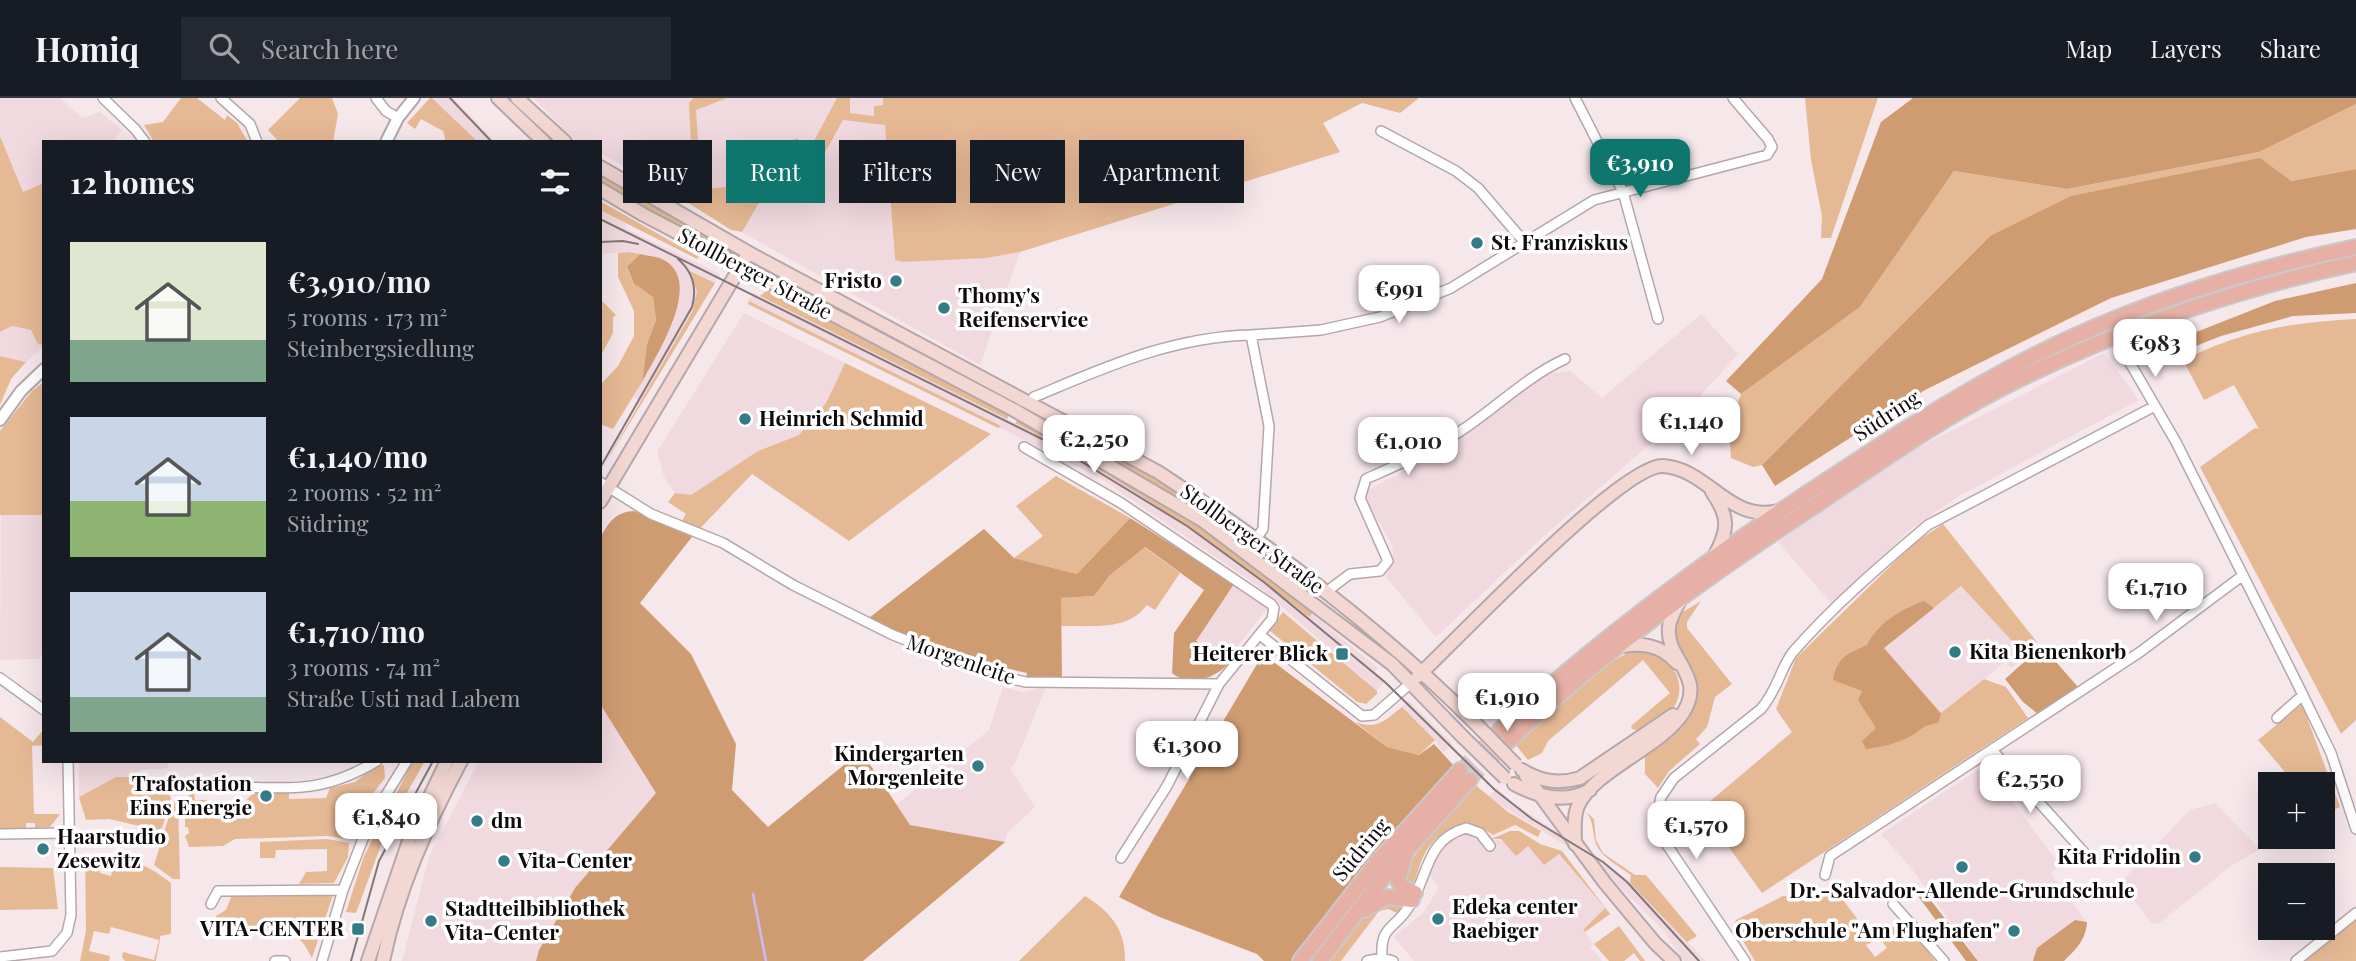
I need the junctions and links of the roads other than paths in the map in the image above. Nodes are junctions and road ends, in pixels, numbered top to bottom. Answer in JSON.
{"nodes":[{"id":1,"x":103,"y":98,"type":"edge"},
{"id":2,"x":221,"y":98,"type":"edge"},
{"id":3,"x":376,"y":98,"type":"edge"},
{"id":4,"x":414,"y":98,"type":"edge"},
{"id":5,"x":498,"y":98,"type":"edge"},
{"id":6,"x":517,"y":98,"type":"edge"},
{"id":7,"x":1575,"y":98,"type":"edge"},
{"id":8,"x":1733,"y":98,"type":"edge"},
{"id":9,"x":398,"y":118,"type":"junction"},
{"id":10,"x":1381,"y":131,"type":"dead end"},
{"id":11,"x":143,"y":140,"type":"edge"},
{"id":12,"x":256,"y":140,"type":"edge"},
{"id":13,"x":387,"y":140,"type":"edge"},
{"id":14,"x":542,"y":140,"type":"edge"},
{"id":15,"x":563,"y":140,"type":"edge"},
{"id":16,"x":602,"y":168,"type":"edge"},
{"id":17,"x":602,"y":190,"type":"edge"},
{"id":18,"x":1623,"y":192,"type":"junction"},
{"id":19,"x":1526,"y":244,"type":"junction"},
{"id":20,"x":2356,"y":247,"type":"edge"},
{"id":21,"x":748,"y":253,"type":"junction"},
{"id":22,"x":2356,"y":263,"type":"edge"},
{"id":23,"x":741,"y":266,"type":"junction"},
{"id":24,"x":1658,"y":319,"type":"dead end"},
{"id":25,"x":1251,"y":335,"type":"junction"},
{"id":26,"x":2115,"y":337,"type":"junction"},
{"id":27,"x":1565,"y":359,"type":"dead end"},
{"id":28,"x":42,"y":371,"type":"edge"},
{"id":29,"x":1029,"y":403,"type":"junction"},
{"id":30,"x":2153,"y":407,"type":"junction"},
{"id":31,"x":0,"y":420,"type":"edge"},
{"id":32,"x":1024,"y":447,"type":"dead end"},
{"id":33,"x":605,"y":484,"type":"edge"},
{"id":34,"x":1704,"y":484,"type":"junction"},
{"id":35,"x":1782,"y":510,"type":"junction"},
{"id":36,"x":1256,"y":541,"type":"junction"},
{"id":37,"x":1246,"y":553,"type":"junction"},
{"id":38,"x":1715,"y":555,"type":"junction"},
{"id":39,"x":2242,"y":576,"type":"junction"},
{"id":40,"x":1326,"y":592,"type":"junction"},
{"id":41,"x":1682,"y":596,"type":"junction"},
{"id":42,"x":1260,"y":635,"type":"junction"},
{"id":43,"x":1614,"y":648,"type":"junction"},
{"id":44,"x":1423,"y":671,"type":"junction"},
{"id":45,"x":0,"y":678,"type":"edge"},
{"id":46,"x":1412,"y":682,"type":"junction"},
{"id":47,"x":1219,"y":684,"type":"junction"},
{"id":48,"x":2303,"y":695,"type":"junction"},
{"id":49,"x":42,"y":709,"type":"edge"},
{"id":50,"x":2277,"y":718,"type":"dead end"},
{"id":51,"x":1993,"y":751,"type":"junction"},
{"id":52,"x":68,"y":763,"type":"edge"},
{"id":53,"x":373,"y":763,"type":"edge"},
{"id":54,"x":404,"y":763,"type":"edge"},
{"id":55,"x":446,"y":763,"type":"edge"},
{"id":56,"x":460,"y":763,"type":"edge"},
{"id":57,"x":1519,"y":768,"type":"junction"},
{"id":58,"x":1562,"y":782,"type":"junction"},
{"id":59,"x":1596,"y":786,"type":"junction"},
{"id":60,"x":235,"y":787,"type":"dead end"},
{"id":61,"x":1542,"y":801,"type":"junction"},
{"id":62,"x":2356,"y":829,"type":"edge"},
{"id":63,"x":68,"y":833,"type":"junction"},
{"id":64,"x":0,"y":834,"type":"edge"},
{"id":65,"x":1413,"y":843,"type":"junction"},
{"id":66,"x":1576,"y":844,"type":"junction"},
{"id":67,"x":1490,"y":846,"type":"dead end"},
{"id":68,"x":1121,"y":858,"type":"dead end"},
{"id":69,"x":2089,"y":858,"type":"dead end"},
{"id":70,"x":1825,"y":875,"type":"dead end"},
{"id":71,"x":343,"y":890,"type":"junction"},
{"id":72,"x":1413,"y":897,"type":"junction"},
{"id":73,"x":211,"y":904,"type":"dead end"},
{"id":74,"x":1893,"y":904,"type":"dead end"},
{"id":75,"x":2356,"y":913,"type":"edge"},
{"id":76,"x":1349,"y":922,"type":"junction"},
{"id":77,"x":1655,"y":943,"type":"junction"},
{"id":78,"x":0,"y":957,"type":"edge"},
{"id":79,"x":1382,"y":958,"type":"junction"},
{"id":80,"x":14,"y":959,"type":"edge"},
{"id":81,"x":275,"y":961,"type":"edge"},
{"id":82,"x":285,"y":961,"type":"edge"},
{"id":83,"x":322,"y":961,"type":"edge"},
{"id":84,"x":368,"y":961,"type":"edge"},
{"id":85,"x":383,"y":961,"type":"edge"},
{"id":86,"x":1300,"y":961,"type":"edge"},
{"id":87,"x":1320,"y":961,"type":"edge"},
{"id":88,"x":1367,"y":961,"type":"edge"},
{"id":89,"x":1393,"y":961,"type":"edge"},
{"id":90,"x":1664,"y":961,"type":"edge"},
{"id":91,"x":1674,"y":961,"type":"edge"},
{"id":92,"x":1745,"y":961,"type":"edge"},
{"id":93,"x":1944,"y":961,"type":"edge"},
{"id":94,"x":2296,"y":961,"type":"edge"}],
"edges":[{"from":1,"to":11,"type":"street"},
{"from":2,"to":12,"type":"street"},
{"from":3,"to":9,"type":"street"},
{"from":4,"to":9,"type":"street"},
{"from":5,"to":14,"type":"main road"},
{"from":6,"to":15,"type":"main road"},
{"from":7,"to":18,"type":"street"},
{"from":8,"to":18,"type":"street"},
{"from":9,"to":13,"type":"street"},
{"from":10,"to":19,"type":"street"},
{"from":16,"to":21,"type":"main road","name":"Stollberger Straße"},
{"from":17,"to":23,"type":"main road","name":"Stollberger Straße"},
{"from":18,"to":19,"type":"street"},
{"from":18,"to":24,"type":"street"},
{"from":19,"to":25,"type":"street"},
{"from":20,"to":35,"type":"main road","name":"Südring"},
{"from":21,"to":23,"type":"main road"},
{"from":21,"to":29,"type":"main road","name":"Stollberger Straße"},
{"from":22,"to":26,"type":"main road","name":"Südring"},
{"from":23,"to":33,"type":"main road"},
{"from":23,"to":37,"type":"main road","name":"Stollberger Straße"},
{"from":25,"to":29,"type":"street"},
{"from":25,"to":36,"type":"street"},
{"from":26,"to":30,"type":"street"},
{"from":26,"to":41,"type":"main road","name":"Südring"},
{"from":27,"to":40,"type":"street"},
{"from":28,"to":31,"type":"street"},
{"from":29,"to":36,"type":"main road","name":"Stollberger Straße"},
{"from":30,"to":39,"type":"street"},
{"from":30,"to":92,"type":"street"},
{"from":32,"to":42,"type":"street","name":"Stollberger Straße"},
{"from":33,"to":47,"type":"street","name":"Morgenleite"},
{"from":34,"to":35,"type":"main road"},
{"from":34,"to":38,"type":"main road"},
{"from":34,"to":44,"type":"main road"},
{"from":35,"to":38,"type":"main road","name":"Südring"},
{"from":36,"to":37,"type":"street"},
{"from":36,"to":40,"type":"main road","name":"Stollberger Straße"},
{"from":37,"to":46,"type":"main road","name":"Stollberger Straße"},
{"from":38,"to":43,"type":"main road","name":"Südring"},
{"from":39,"to":48,"type":"street"},
{"from":39,"to":51,"type":"street"},
{"from":40,"to":44,"type":"main road","name":"Stollberger Straße"},
{"from":41,"to":43,"type":"main road","name":"Südring"},
{"from":41,"to":59,"type":"main road"},
{"from":42,"to":46,"type":"street"},
{"from":42,"to":47,"type":"street"},
{"from":43,"to":58,"type":"main road"},
{"from":44,"to":46,"type":"main road"},
{"from":44,"to":57,"type":"main road","name":"Stollberger Straße","bridge":true},
{"from":45,"to":49,"type":"street"},
{"from":46,"to":61,"type":"main road","name":"Stollberger Straße","bridge":true},
{"from":47,"to":68,"type":"street"},
{"from":48,"to":50,"type":"street"},
{"from":48,"to":62,"type":"street"},
{"from":51,"to":69,"type":"street"},
{"from":51,"to":70,"type":"street"},
{"from":52,"to":63,"type":"street"},
{"from":53,"to":60,"type":"street"},
{"from":54,"to":71,"type":"street"},
{"from":55,"to":84,"type":"main road"},
{"from":56,"to":85,"type":"main road"},
{"from":57,"to":58,"type":"main road"},
{"from":57,"to":61,"type":"main road","name":"Stollberger Straße"},
{"from":58,"to":61,"type":"main road"},
{"from":59,"to":61,"type":"main road"},
{"from":59,"to":66,"type":"main road"},
{"from":61,"to":66,"type":"main road","name":"Stollberger Straße"},
{"from":63,"to":64,"type":"street"},
{"from":63,"to":80,"type":"street"},
{"from":65,"to":72,"type":"main road"},
{"from":65,"to":76,"type":"main road","name":"Südring"},
{"from":65,"to":86,"type":"main road","name":"Südring"},
{"from":66,"to":77,"type":"main road","name":"Stollberger Straße"},
{"from":67,"to":72,"type":"street"},
{"from":71,"to":73,"type":"street"},
{"from":71,"to":83,"type":"street"},
{"from":72,"to":76,"type":"main road"},
{"from":72,"to":79,"type":"street"},
{"from":74,"to":93,"type":"street"},
{"from":75,"to":94,"type":"street"},
{"from":76,"to":87,"type":"main road","name":"Südring"},
{"from":77,"to":90,"type":"main road","name":"Stollberger Straße"},
{"from":77,"to":91,"type":"main road","name":"Stollberger Straße"},
{"from":78,"to":80,"type":"street"},
{"from":79,"to":88,"type":"street"},
{"from":79,"to":89,"type":"street"},
{"from":81,"to":82,"type":"street"}]}
